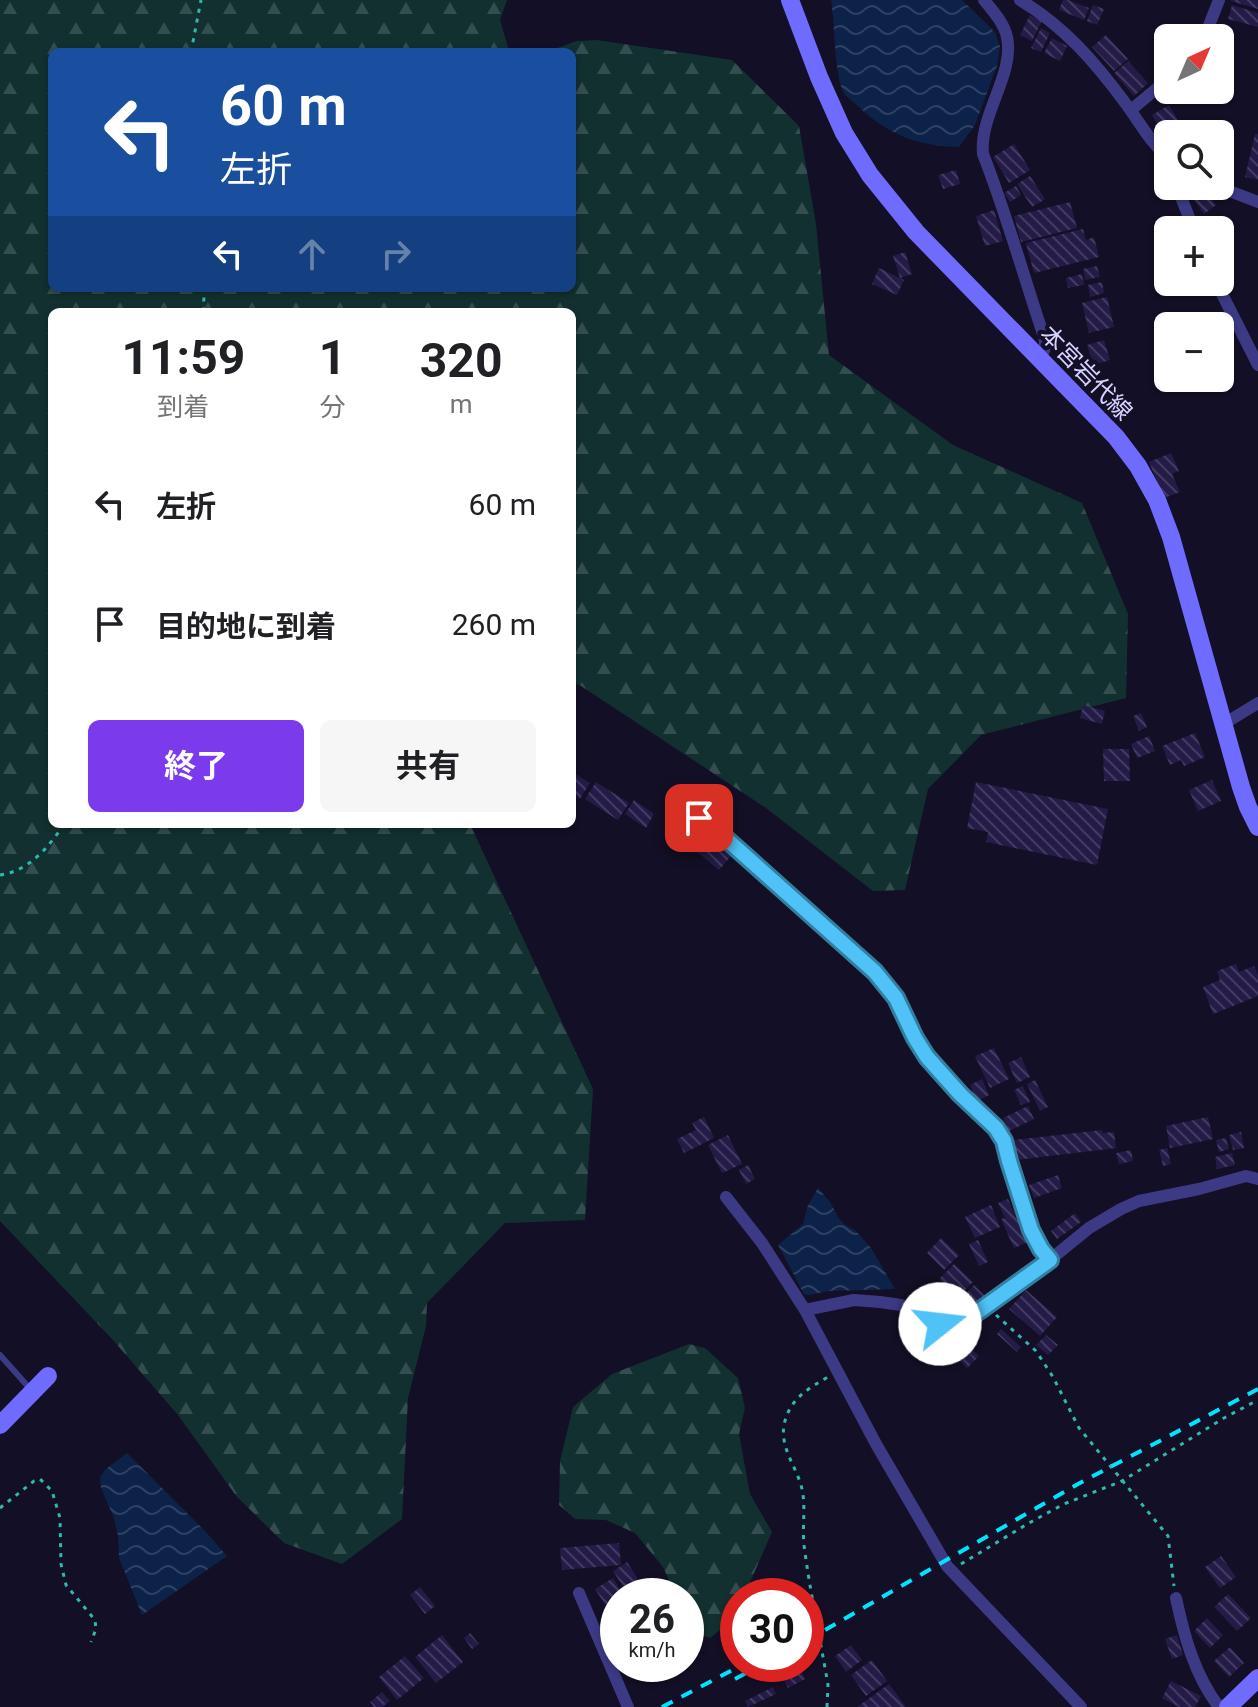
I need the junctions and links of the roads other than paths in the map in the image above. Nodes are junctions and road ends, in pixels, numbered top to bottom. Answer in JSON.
{"nodes":[{"id":1,"x":790,"y":0,"type":"edge"},
{"id":2,"x":984,"y":0,"type":"edge"},
{"id":3,"x":1020,"y":0,"type":"edge"},
{"id":4,"x":1219,"y":0,"type":"edge"},
{"id":5,"x":1210,"y":24,"type":"edge"},
{"id":6,"x":1154,"y":91,"type":"edge"},
{"id":7,"x":1131,"y":110,"type":"junction"},
{"id":8,"x":1154,"y":143,"type":"edge"},
{"id":9,"x":1234,"y":193,"type":"edge"},
{"id":10,"x":1258,"y":202,"type":"edge"},
{"id":11,"x":1223,"y":296,"type":"edge"},
{"id":12,"x":1040,"y":359,"type":"junction"},
{"id":13,"x":1258,"y":365,"type":"edge"},
{"id":14,"x":1258,"y":703,"type":"edge"},
{"id":15,"x":1222,"y":725,"type":"junction"},
{"id":16,"x":1258,"y":827,"type":"edge"},
{"id":17,"x":671,"y":835,"type":"dead end"},
{"id":18,"x":1258,"y":1179,"type":"edge"},
{"id":19,"x":726,"y":1197,"type":"dead end"},
{"id":20,"x":1050,"y":1260,"type":"junction"},
{"id":21,"x":805,"y":1310,"type":"junction"},
{"id":22,"x":0,"y":1355,"type":"edge"},
{"id":23,"x":48,"y":1376,"type":"dead end"},
{"id":24,"x":33,"y":1391,"type":"junction"},
{"id":25,"x":0,"y":1425,"type":"edge"},
{"id":26,"x":579,"y":1593,"type":"dead end"},
{"id":27,"x":1176,"y":1598,"type":"road end"},
{"id":28,"x":1258,"y":1678,"type":"edge"},
{"id":29,"x":628,"y":1707,"type":"edge"},
{"id":30,"x":1081,"y":1707,"type":"edge"},
{"id":31,"x":1219,"y":1707,"type":"edge"},
{"id":32,"x":1228,"y":1707,"type":"edge"}],
"edges":[{"from":1,"to":12,"type":"main road","name":"本宮岩代線"},
{"from":2,"to":12,"type":"street"},
{"from":3,"to":7,"type":"street"},
{"from":4,"to":5,"type":"street"},
{"from":6,"to":7,"type":"street"},
{"from":7,"to":8,"type":"street"},
{"from":9,"to":10,"type":"street"},
{"from":11,"to":13,"type":"street"},
{"from":12,"to":15,"type":"main road","name":"本宮岩代線"},
{"from":14,"to":15,"type":"street"},
{"from":15,"to":16,"type":"main road","name":"本宮岩代線"},
{"from":17,"to":20,"type":"street"},
{"from":18,"to":20,"type":"street"},
{"from":19,"to":21,"type":"street"},
{"from":20,"to":21,"type":"street"},
{"from":21,"to":30,"type":"street"},
{"from":22,"to":24,"type":"lane"},
{"from":23,"to":24,"type":"main road"},
{"from":24,"to":25,"type":"main road"},
{"from":26,"to":29,"type":"street"},
{"from":27,"to":31,"type":"street"},
{"from":28,"to":32,"type":"main road"}]}
